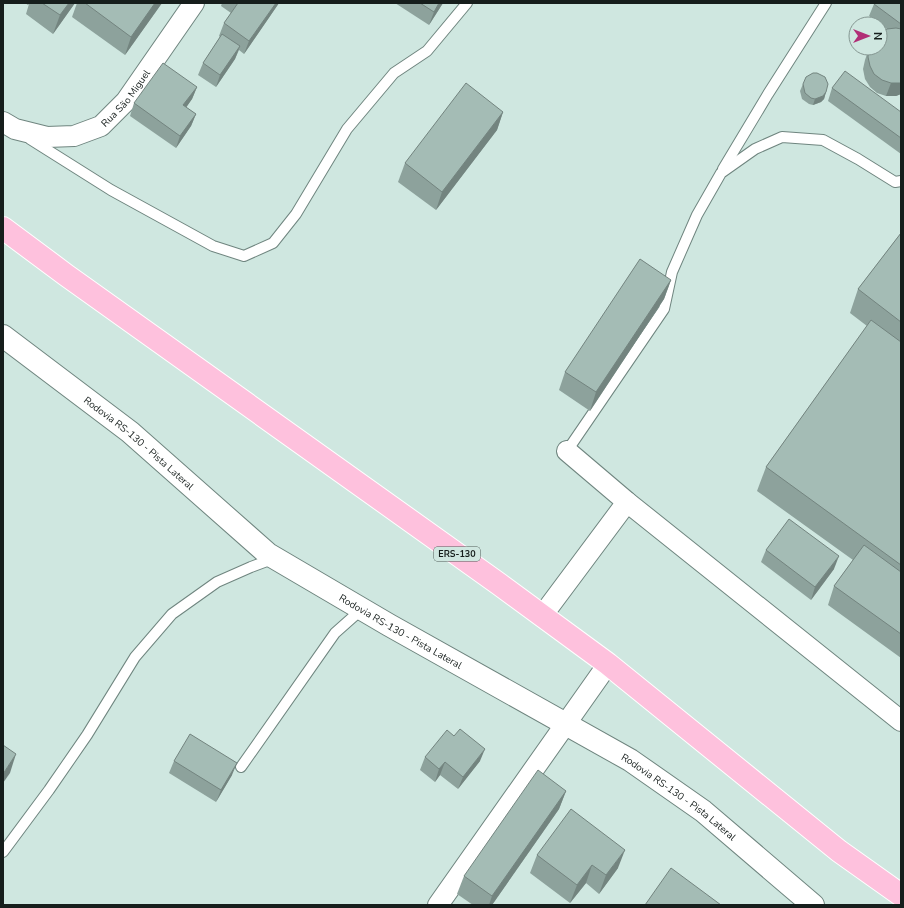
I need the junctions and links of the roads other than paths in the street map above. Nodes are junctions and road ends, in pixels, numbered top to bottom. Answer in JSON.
{"nodes":[{"id":1,"x":194,"y":3,"type":"edge"},
{"id":2,"x":467,"y":3,"type":"edge"},
{"id":3,"x":826,"y":3,"type":"edge"},
{"id":4,"x":9,"y":126,"type":"edge"},
{"id":5,"x":721,"y":173,"type":"junction"},
{"id":6,"x":901,"y":181,"type":"edge"},
{"id":7,"x":3,"y":228,"type":"edge"},
{"id":8,"x":3,"y":336,"type":"edge"},
{"id":9,"x":567,"y":451,"type":"joint"},
{"id":10,"x":627,"y":502,"type":"junction"},
{"id":11,"x":276,"y":558,"type":"junction"},
{"id":12,"x":362,"y":609,"type":"junction"},
{"id":13,"x":542,"y":616,"type":"junction"},
{"id":14,"x":608,"y":664,"type":"junction"},
{"id":15,"x":901,"y":721,"type":"edge"},
{"id":16,"x":566,"y":724,"type":"junction"},
{"id":17,"x":241,"y":767,"type":"dead end"},
{"id":18,"x":3,"y":852,"type":"edge"},
{"id":19,"x":901,"y":895,"type":"edge"},
{"id":20,"x":438,"y":905,"type":"edge"},
{"id":21,"x":813,"y":905,"type":"edge"}],
"edges":[{"from":1,"to":4,"type":"street","name":"Rua São Miguel"},
{"from":2,"to":4,"type":"lane"},
{"from":3,"to":5,"type":"lane"},
{"from":5,"to":6,"type":"lane"},
{"from":5,"to":9,"type":"lane"},
{"from":7,"to":13,"type":"main road","number":"ERS-130"},
{"from":8,"to":11,"type":"street","name":"Rodovia RS-130 - Pista Lateral"},
{"from":9,"to":10,"type":"street"},
{"from":10,"to":13,"type":"street"},
{"from":10,"to":15,"type":"street"},
{"from":11,"to":12,"type":"street","name":"Rodovia RS-130 - Pista Lateral"},
{"from":11,"to":18,"type":"lane"},
{"from":12,"to":16,"type":"street","name":"Rodovia RS-130 - Pista Lateral"},
{"from":12,"to":17,"type":"lane"},
{"from":13,"to":14,"type":"main road","number":"ERS-130"},
{"from":14,"to":16,"type":"street"},
{"from":14,"to":19,"type":"main road","number":"ERS-130"},
{"from":16,"to":20,"type":"street"},
{"from":16,"to":21,"type":"street","name":"Rodovia RS-130 - Pista Lateral"}]}
